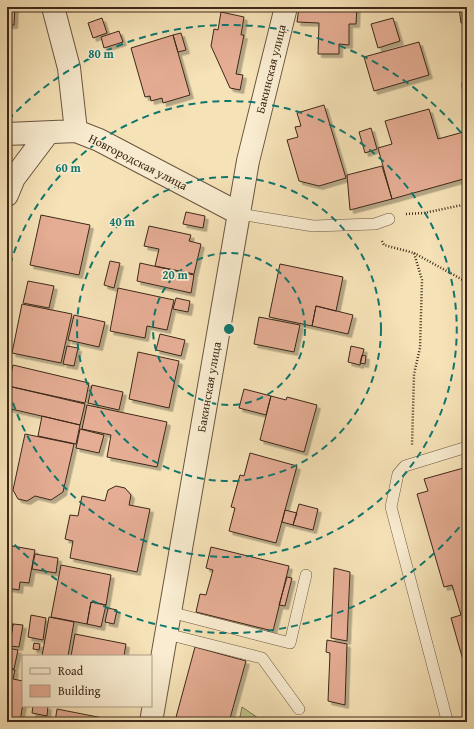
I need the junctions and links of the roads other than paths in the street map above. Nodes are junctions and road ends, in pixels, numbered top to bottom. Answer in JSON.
{"nodes":[{"id":1,"x":53,"y":7,"type":"edge"},
{"id":2,"x":286,"y":7,"type":"edge"},
{"id":3,"x":76,"y":131,"type":"junction"},
{"id":4,"x":48,"y":133,"type":"junction"},
{"id":5,"x":7,"y":134,"type":"edge"},
{"id":6,"x":7,"y":195,"type":"edge"},
{"id":7,"x":240,"y":214,"type":"junction"},
{"id":8,"x":389,"y":219,"type":"road end"},
{"id":9,"x":467,"y":447,"type":"edge"},
{"id":10,"x":306,"y":575,"type":"dead end"},
{"id":11,"x":170,"y":612,"type":"junction"},
{"id":12,"x":167,"y":634,"type":"junction"},
{"id":13,"x":299,"y":709,"type":"dead end"},
{"id":14,"x":445,"y":721,"type":"edge"},
{"id":15,"x":151,"y":722,"type":"edge"}],
"edges":[{"from":1,"to":3,"type":"street"},
{"from":2,"to":7,"type":"street","name":"Бакинская улица"},
{"from":3,"to":4,"type":"street","name":"Новгородская улица"},
{"from":3,"to":7,"type":"street","name":"Новгородская улица"},
{"from":4,"to":5,"type":"street","name":"Новгородская улица"},
{"from":4,"to":6,"type":"street"},
{"from":7,"to":8,"type":"lane"},
{"from":7,"to":11,"type":"street","name":"Бакинская улица"},
{"from":9,"to":14,"type":"lane"},
{"from":10,"to":11,"type":"lane"},
{"from":11,"to":12,"type":"street","name":"Бакинская улица"},
{"from":12,"to":13,"type":"lane"},
{"from":12,"to":15,"type":"street","name":"Бакинская улица"}]}
